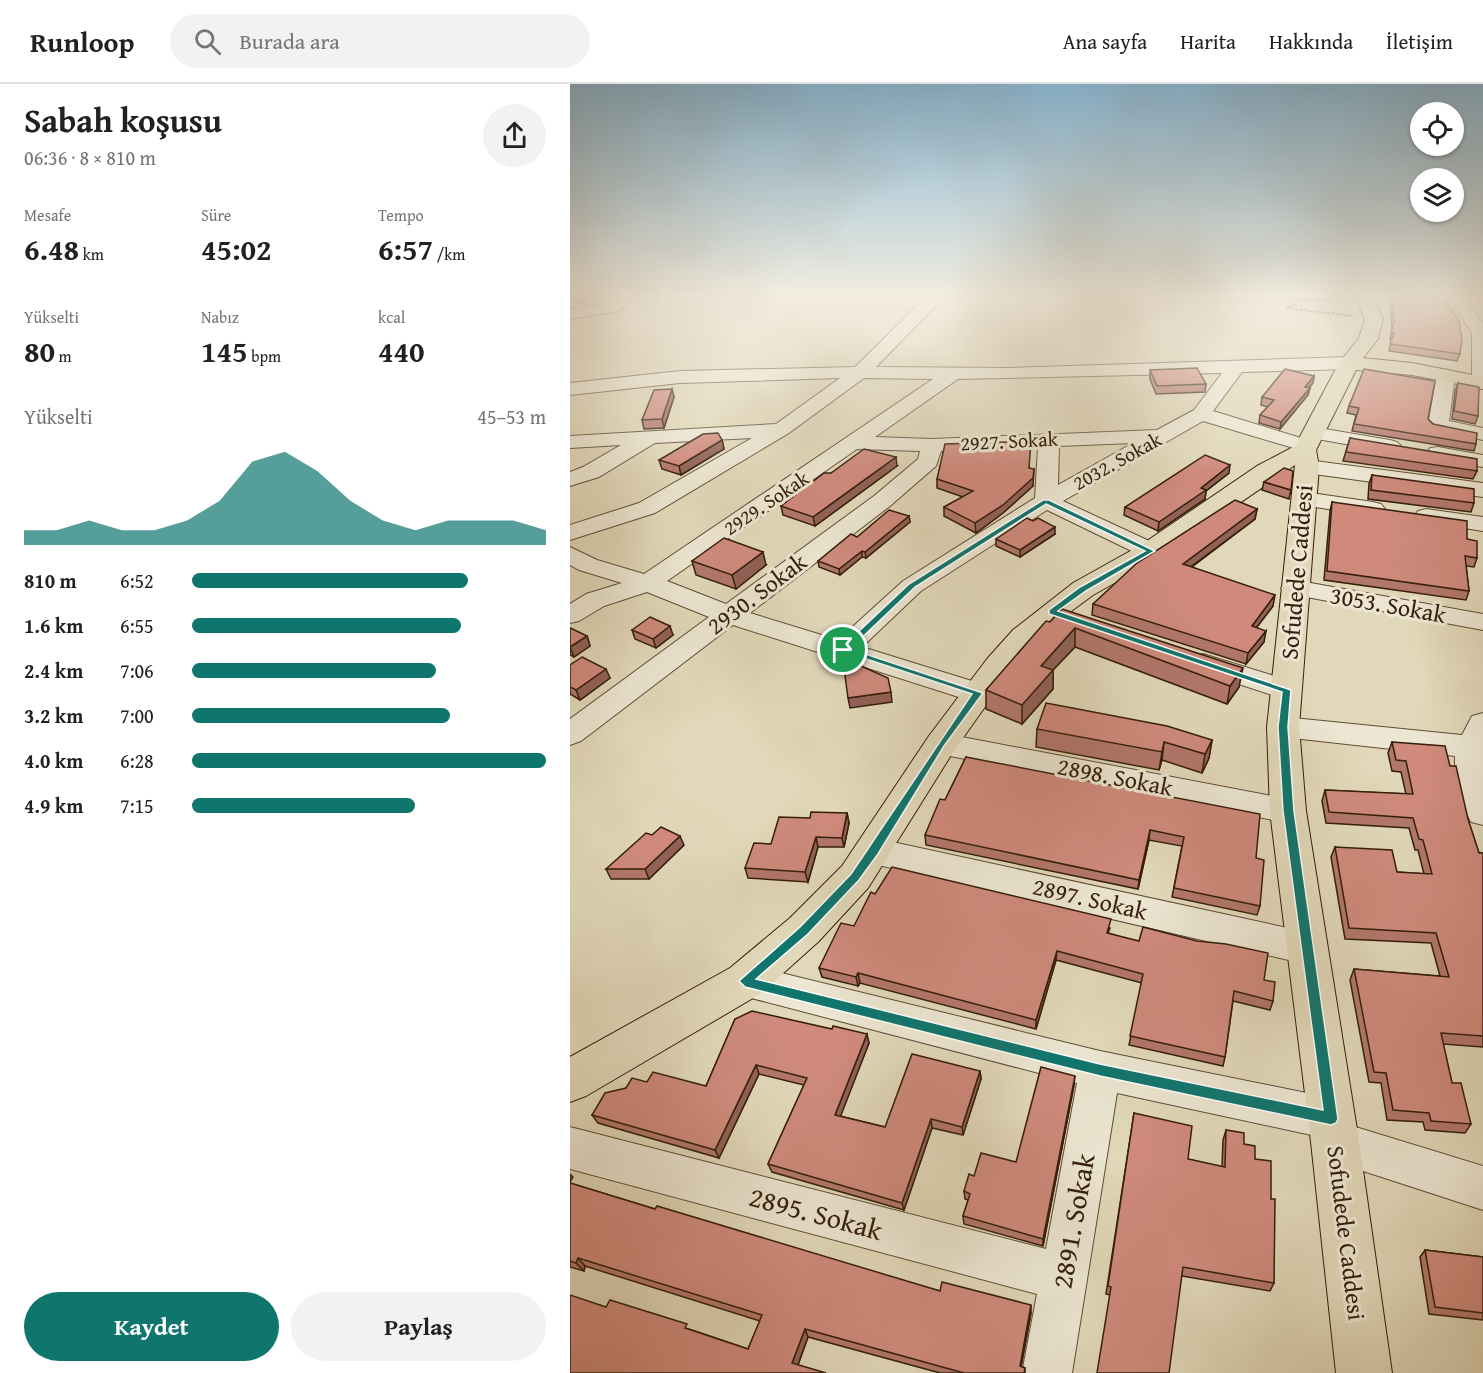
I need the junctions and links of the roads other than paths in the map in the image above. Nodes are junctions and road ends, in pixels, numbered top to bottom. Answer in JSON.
{"nodes":[{"id":1,"x":878,"y":354,"type":"edge"},
{"id":2,"x":1355,"y":354,"type":"edge"},
{"id":3,"x":1375,"y":354,"type":"edge"},
{"id":4,"x":1482,"y":354,"type":"edge"},
{"id":5,"x":1349,"y":363,"type":"junction"},
{"id":6,"x":1236,"y":367,"type":"junction"},
{"id":7,"x":1412,"y":369,"type":"junction"},
{"id":8,"x":859,"y":373,"type":"junction"},
{"id":9,"x":953,"y":374,"type":"junction"},
{"id":10,"x":1446,"y":375,"type":"junction"},
{"id":11,"x":1482,"y":383,"type":"edge"},
{"id":12,"x":570,"y":389,"type":"edge"},
{"id":13,"x":1201,"y":414,"type":"junction"},
{"id":14,"x":782,"y":429,"type":"junction"},
{"id":15,"x":1483,"y":434,"type":"edge"},
{"id":16,"x":1162,"y":435,"type":"junction"},
{"id":17,"x":651,"y":436,"type":"junction"},
{"id":18,"x":1049,"y":439,"type":"junction"},
{"id":19,"x":570,"y":442,"type":"edge"},
{"id":20,"x":855,"y":443,"type":"junction"},
{"id":21,"x":932,"y":444,"type":"junction"},
{"id":22,"x":1307,"y":459,"type":"junction"},
{"id":23,"x":1483,"y":461,"type":"edge"},
{"id":24,"x":570,"y":478,"type":"edge"},
{"id":25,"x":1483,"y":490,"type":"edge"},
{"id":26,"x":1046,"y":501,"type":"junction"},
{"id":27,"x":1483,"y":524,"type":"edge"},
{"id":28,"x":570,"y":533,"type":"edge"},
{"id":29,"x":1151,"y":551,"type":"junction"},
{"id":30,"x":570,"y":554,"type":"edge"},
{"id":31,"x":648,"y":583,"type":"junction"},
{"id":32,"x":1294,"y":588,"type":"junction"},
{"id":33,"x":1052,"y":612,"type":"junction"},
{"id":34,"x":570,"y":615,"type":"edge"},
{"id":35,"x":729,"y":615,"type":"junction"},
{"id":36,"x":1483,"y":622,"type":"edge"},
{"id":37,"x":1084,"y":623,"type":"edge"},
{"id":38,"x":843,"y":650,"type":"junction"},
{"id":39,"x":1173,"y":653,"type":"edge"},
{"id":40,"x":978,"y":693,"type":"junction"},
{"id":41,"x":1285,"y":709,"type":"junction"},
{"id":42,"x":570,"y":734,"type":"edge"},
{"id":43,"x":1477,"y":735,"type":"edge"},
{"id":44,"x":941,"y":744,"type":"junction"},
{"id":45,"x":1288,"y":811,"type":"junction"},
{"id":46,"x":1483,"y":813,"type":"edge"},
{"id":47,"x":874,"y":851,"type":"junction"},
{"id":48,"x":1306,"y":948,"type":"junction"},
{"id":49,"x":745,"y":981,"type":"junction"},
{"id":50,"x":1100,"y":1070,"type":"junction"},
{"id":51,"x":570,"y":1081,"type":"edge"},
{"id":52,"x":1333,"y":1130,"type":"junction"},
{"id":53,"x":570,"y":1149,"type":"edge"},
{"id":54,"x":1483,"y":1188,"type":"edge"},
{"id":55,"x":1062,"y":1277,"type":"junction"},
{"id":56,"x":1047,"y":1373,"type":"edge"},
{"id":57,"x":1364,"y":1373,"type":"edge"}],
"edges":[{"from":1,"to":8,"type":"street"},
{"from":2,"to":5,"type":"main road"},
{"from":3,"to":7,"type":"main road"},
{"from":4,"to":11,"type":"street"},
{"from":5,"to":6,"type":"street"},
{"from":5,"to":7,"type":"main road"},
{"from":5,"to":22,"type":"main road"},
{"from":6,"to":9,"type":"street"},
{"from":6,"to":13,"type":"street","name":"2032. Sokak"},
{"from":7,"to":10,"type":"main road"},
{"from":8,"to":9,"type":"street"},
{"from":8,"to":12,"type":"street"},
{"from":8,"to":14,"type":"street"},
{"from":9,"to":20,"type":"street","name":"2929. Sokak"},
{"from":10,"to":11,"type":"main road"},
{"from":10,"to":15,"type":"street"},
{"from":13,"to":16,"type":"street","name":"2032. Sokak"},
{"from":13,"to":22,"type":"street"},
{"from":14,"to":17,"type":"street"},
{"from":14,"to":28,"type":"street"},
{"from":16,"to":18,"type":"street","name":"2927. Sokak"},
{"from":16,"to":26,"type":"street","name":"2032. Sokak"},
{"from":17,"to":19,"type":"street"},
{"from":17,"to":24,"type":"street"},
{"from":18,"to":21,"type":"street","name":"2927. Sokak"},
{"from":18,"to":26,"type":"street"},
{"from":20,"to":21,"type":"street","name":"2927. Sokak"},
{"from":20,"to":31,"type":"street","name":"2929. Sokak"},
{"from":21,"to":35,"type":"street","name":"2930. Sokak"},
{"from":22,"to":23,"type":"street"},
{"from":22,"to":25,"type":"street"},
{"from":22,"to":27,"type":"street"},
{"from":22,"to":29,"type":"main road"},
{"from":22,"to":32,"type":"main road","name":"Sofudede Caddesi"},
{"from":26,"to":29,"type":"street"},
{"from":26,"to":38,"type":"street","name":"2032. Sokak"},
{"from":29,"to":33,"type":"main road"},
{"from":30,"to":31,"type":"street"},
{"from":31,"to":34,"type":"street","name":"2929. Sokak"},
{"from":31,"to":35,"type":"street"},
{"from":32,"to":36,"type":"street","name":"3053. Sokak"},
{"from":32,"to":41,"type":"main road","name":"Sofudede Caddesi"},
{"from":33,"to":37,"type":"street"},
{"from":33,"to":40,"type":"main road"},
{"from":35,"to":38,"type":"street"},
{"from":35,"to":42,"type":"street","name":"2930. Sokak"},
{"from":38,"to":40,"type":"street"},
{"from":39,"to":41,"type":"street"},
{"from":40,"to":44,"type":"main road"},
{"from":41,"to":43,"type":"street"},
{"from":41,"to":45,"type":"main road","name":"Sofudede Caddesi"},
{"from":43,"to":46,"type":"street"},
{"from":44,"to":45,"type":"street","name":"2898. Sokak"},
{"from":44,"to":47,"type":"main road"},
{"from":45,"to":48,"type":"main road","name":"Sofudede Caddesi"},
{"from":47,"to":48,"type":"street","name":"2897. Sokak"},
{"from":47,"to":49,"type":"main road"},
{"from":48,"to":52,"type":"main road","name":"Sofudede Caddesi"},
{"from":49,"to":50,"type":"street"},
{"from":49,"to":51,"type":"main road"},
{"from":50,"to":52,"type":"street"},
{"from":50,"to":55,"type":"street","name":"2891. Sokak"},
{"from":52,"to":54,"type":"street"},
{"from":52,"to":57,"type":"main road","name":"Sofudede Caddesi"},
{"from":53,"to":55,"type":"street","name":"2895. Sokak"},
{"from":55,"to":56,"type":"street","name":"2891. Sokak"}]}
